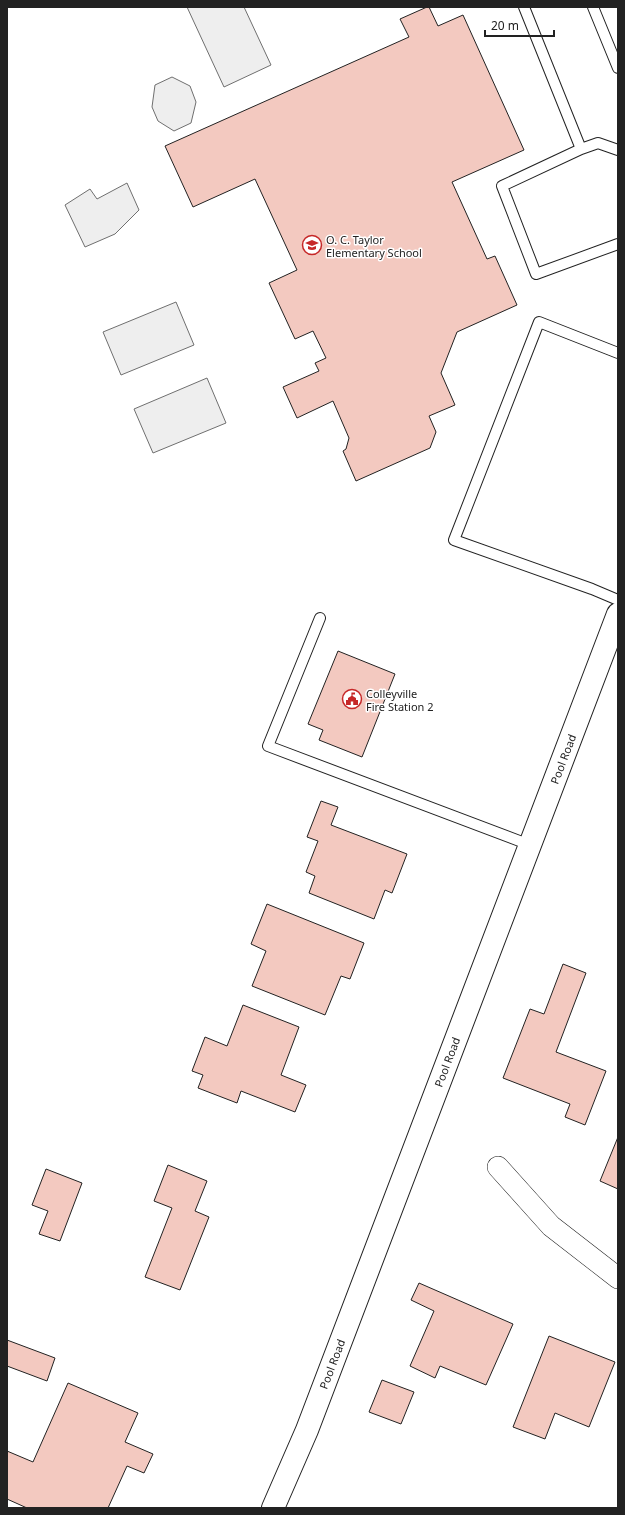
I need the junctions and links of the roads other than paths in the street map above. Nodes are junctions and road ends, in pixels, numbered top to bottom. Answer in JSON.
{"nodes":[{"id":1,"x":524,"y":7,"type":"edge"},
{"id":2,"x":593,"y":7,"type":"edge"},
{"id":3,"x":618,"y":68,"type":"edge"},
{"id":4,"x":581,"y":149,"type":"junction"},
{"id":5,"x":618,"y":150,"type":"edge"},
{"id":6,"x":618,"y":244,"type":"edge"},
{"id":7,"x":618,"y":353,"type":"edge"},
{"id":8,"x":618,"y":600,"type":"edge"},
{"id":9,"x":618,"y":614,"type":"edge"},
{"id":10,"x":320,"y":618,"type":"dead end"},
{"id":11,"x":530,"y":845,"type":"junction"},
{"id":12,"x":498,"y":1167,"type":"dead end"},
{"id":13,"x":618,"y":1278,"type":"edge"},
{"id":14,"x":273,"y":1508,"type":"edge"}],
"edges":[{"from":1,"to":4,"type":"lane"},
{"from":2,"to":3,"type":"lane"},
{"from":4,"to":5,"type":"lane"},
{"from":4,"to":6,"type":"lane"},
{"from":7,"to":8,"type":"lane"},
{"from":9,"to":11,"type":"main road","name":"Pool Road"},
{"from":10,"to":11,"type":"lane"},
{"from":11,"to":14,"type":"main road","name":"Pool Road"},
{"from":12,"to":13,"type":"street"}]}
